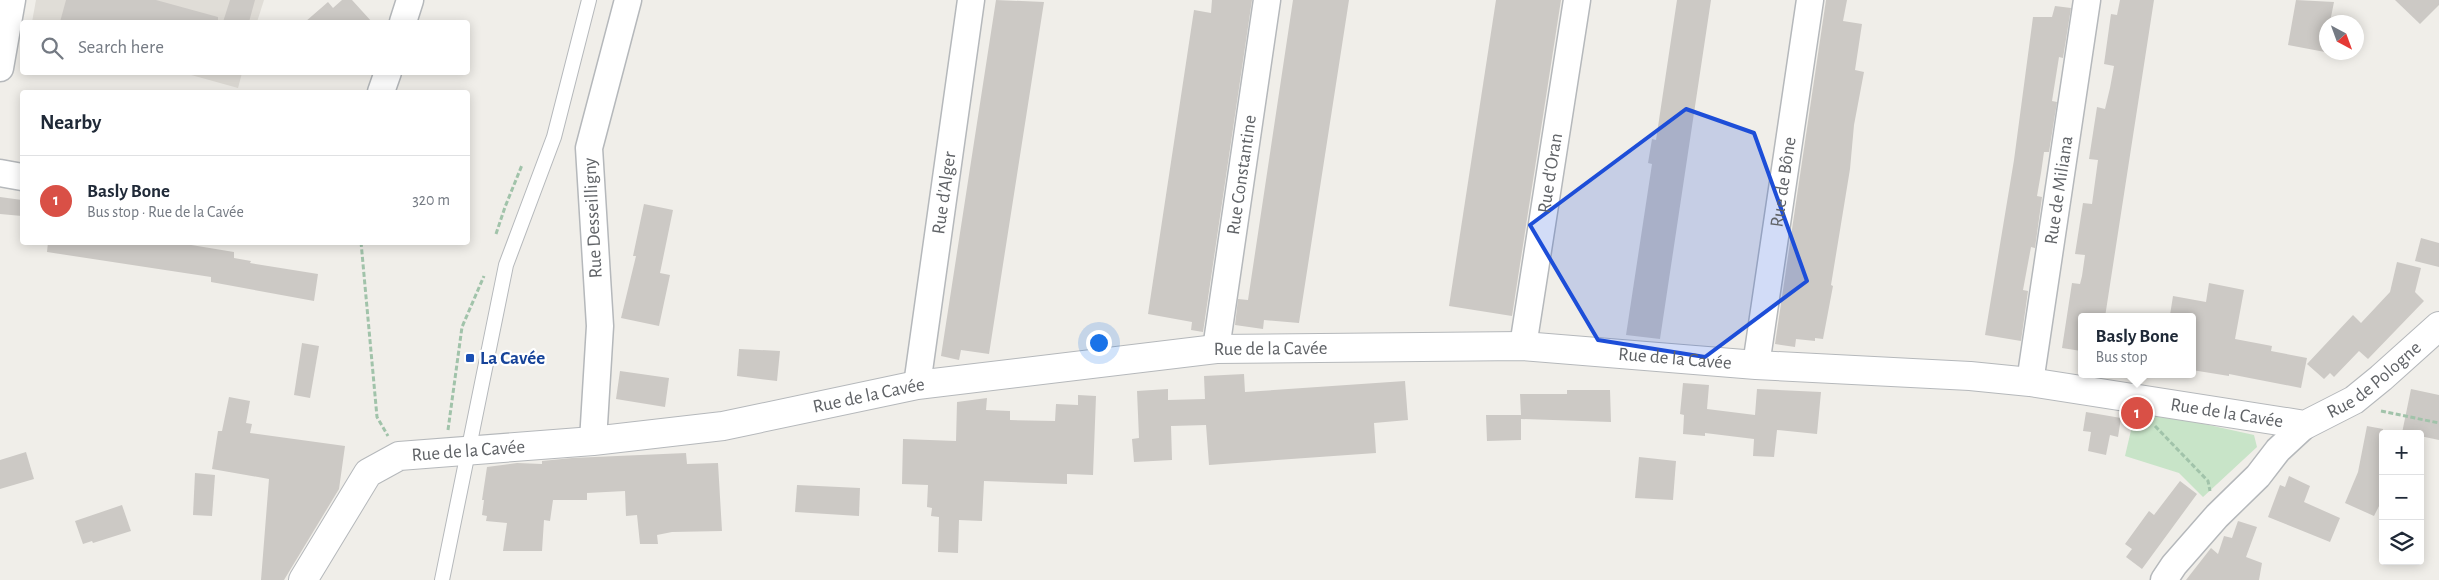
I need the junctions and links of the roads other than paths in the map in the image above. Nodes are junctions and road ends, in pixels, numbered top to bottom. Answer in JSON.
{"nodes":[{"id":1,"x":12,"y":0,"type":"edge"},
{"id":2,"x":410,"y":0,"type":"edge"},
{"id":3,"x":589,"y":0,"type":"edge"},
{"id":4,"x":628,"y":0,"type":"edge"},
{"id":5,"x":971,"y":0,"type":"edge"},
{"id":6,"x":1267,"y":0,"type":"edge"},
{"id":7,"x":1577,"y":0,"type":"edge"},
{"id":8,"x":1810,"y":0,"type":"edge"},
{"id":9,"x":2087,"y":0,"type":"edge"},
{"id":10,"x":404,"y":20,"type":"edge"},
{"id":11,"x":0,"y":68,"type":"edge"},
{"id":12,"x":387,"y":75,"type":"edge"},
{"id":13,"x":382,"y":90,"type":"edge"},
{"id":14,"x":0,"y":173,"type":"edge"},
{"id":15,"x":20,"y":177,"type":"edge"},
{"id":16,"x":2439,"y":326,"type":"edge"},
{"id":17,"x":1523,"y":346,"type":"junction"},
{"id":18,"x":1216,"y":350,"type":"junction"},
{"id":19,"x":1756,"y":365,"type":"junction"},
{"id":20,"x":2030,"y":382,"type":"junction"},
{"id":21,"x":917,"y":385,"type":"junction"},
{"id":22,"x":2305,"y":426,"type":"junction"},
{"id":23,"x":593,"y":440,"type":"junction"},
{"id":24,"x":468,"y":452,"type":"junction"},
{"id":25,"x":303,"y":580,"type":"edge"},
{"id":26,"x":442,"y":580,"type":"edge"},
{"id":27,"x":2164,"y":580,"type":"edge"}],
"edges":[{"from":1,"to":11,"type":"street"},
{"from":2,"to":10,"type":"street"},
{"from":3,"to":24,"type":"lane"},
{"from":4,"to":23,"type":"street","name":"Rue Desseilligny"},
{"from":5,"to":21,"type":"street","name":"Rue d'Alger"},
{"from":6,"to":18,"type":"street","name":"Rue Constantine"},
{"from":7,"to":17,"type":"street","name":"Rue d'Oran"},
{"from":8,"to":19,"type":"street","name":"Rue de Bône"},
{"from":9,"to":20,"type":"street","name":"Rue de Miliana"},
{"from":12,"to":13,"type":"street"},
{"from":14,"to":15,"type":"street"},
{"from":16,"to":22,"type":"street","name":"Rue de Pologne"},
{"from":17,"to":18,"type":"street","name":"Rue de la Cavée"},
{"from":17,"to":19,"type":"street","name":"Rue de la Cavée"},
{"from":18,"to":21,"type":"street","name":"Rue de la Cavée"},
{"from":19,"to":20,"type":"street","name":"Rue de la Cavée"},
{"from":20,"to":22,"type":"street","name":"Rue de la Cavée"},
{"from":21,"to":23,"type":"street","name":"Rue de la Cavée"},
{"from":22,"to":27,"type":"street"},
{"from":23,"to":24,"type":"street","name":"Rue de la Cavée"},
{"from":24,"to":25,"type":"street","name":"Rue de la Cavée"},
{"from":24,"to":26,"type":"lane"}]}
